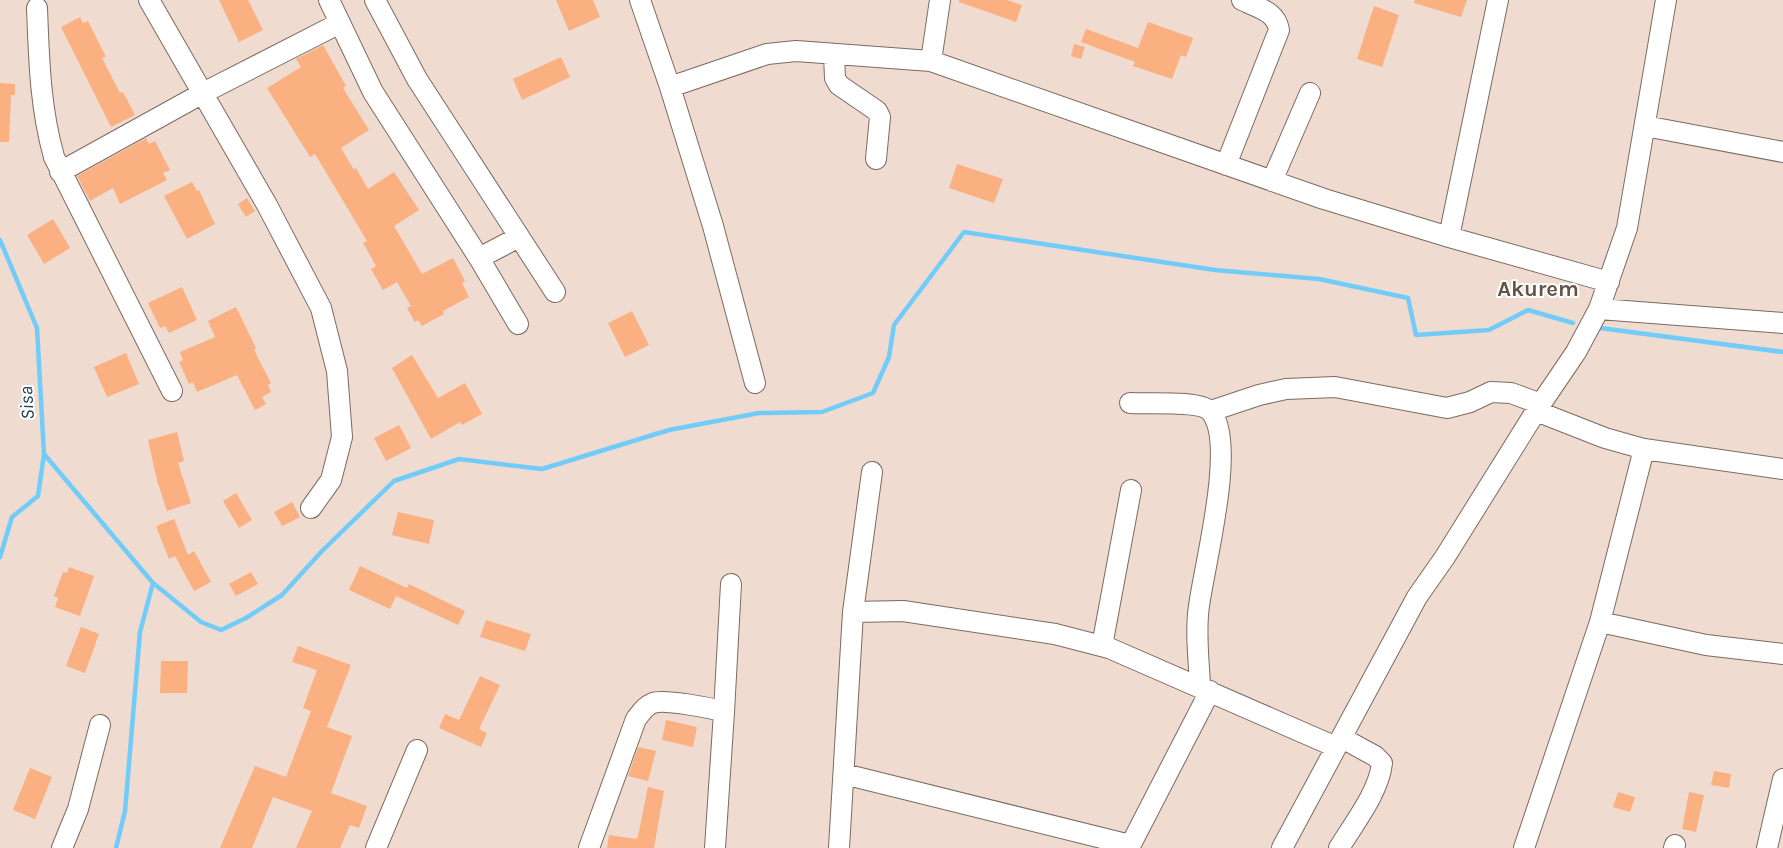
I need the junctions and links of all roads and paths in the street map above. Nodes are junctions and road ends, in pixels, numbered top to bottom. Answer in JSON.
{"nodes":[{"id":1,"x":149,"y":0,"type":"edge"},
{"id":2,"x":329,"y":0,"type":"edge"},
{"id":3,"x":375,"y":0,"type":"edge"},
{"id":4,"x":640,"y":0,"type":"edge"},
{"id":5,"x":940,"y":0,"type":"edge"},
{"id":6,"x":1242,"y":0,"type":"edge"},
{"id":7,"x":1498,"y":0,"type":"edge"},
{"id":8,"x":1666,"y":0,"type":"edge"},
{"id":9,"x":37,"y":8,"type":"dead end"},
{"id":10,"x":340,"y":22,"type":"junction"},
{"id":11,"x":834,"y":55,"type":"junction"},
{"id":12,"x":931,"y":61,"type":"junction"},
{"id":13,"x":670,"y":87,"type":"junction"},
{"id":14,"x":202,"y":92,"type":"junction"},
{"id":15,"x":1310,"y":93,"type":"dead end"},
{"id":16,"x":1645,"y":126,"type":"junction"},
{"id":17,"x":1783,"y":152,"type":"edge"},
{"id":18,"x":876,"y":159,"type":"dead end"},
{"id":19,"x":1226,"y":165,"type":"junction"},
{"id":20,"x":60,"y":172,"type":"junction"},
{"id":21,"x":1272,"y":181,"type":"junction"},
{"id":22,"x":519,"y":237,"type":"junction"},
{"id":23,"x":1449,"y":237,"type":"junction"},
{"id":24,"x":479,"y":258,"type":"junction"},
{"id":25,"x":1610,"y":282,"type":"junction"},
{"id":26,"x":555,"y":292,"type":"dead end"},
{"id":27,"x":1599,"y":309,"type":"junction"},
{"id":28,"x":1783,"y":323,"type":"edge"},
{"id":29,"x":518,"y":324,"type":"dead end"},
{"id":30,"x":755,"y":383,"type":"dead end"},
{"id":31,"x":172,"y":391,"type":"dead end"},
{"id":32,"x":1130,"y":403,"type":"dead end"},
{"id":33,"x":1539,"y":408,"type":"junction"},
{"id":34,"x":1211,"y":411,"type":"junction"},
{"id":35,"x":1644,"y":449,"type":"junction"},
{"id":36,"x":1783,"y":469,"type":"edge"},
{"id":37,"x":872,"y":472,"type":"dead end"},
{"id":38,"x":1131,"y":490,"type":"dead end"},
{"id":39,"x":311,"y":508,"type":"dead end"},
{"id":40,"x":731,"y":584,"type":"dead end"},
{"id":41,"x":853,"y":612,"type":"junction"},
{"id":42,"x":1600,"y":622,"type":"junction"},
{"id":43,"x":1102,"y":646,"type":"junction"},
{"id":44,"x":1783,"y":654,"type":"edge"},
{"id":45,"x":1205,"y":688,"type":"junction"},
{"id":46,"x":724,"y":712,"type":"junction"},
{"id":47,"x":100,"y":725,"type":"dead end"},
{"id":48,"x":1339,"y":742,"type":"junction"},
{"id":49,"x":417,"y":750,"type":"dead end"},
{"id":50,"x":844,"y":774,"type":"junction"},
{"id":51,"x":1783,"y":779,"type":"edge"},
{"id":52,"x":1129,"y":846,"type":"edge"},
{"id":53,"x":1772,"y":847,"type":"edge"},
{"id":54,"x":62,"y":848,"type":"edge"},
{"id":55,"x":376,"y":848,"type":"edge"},
{"id":56,"x":589,"y":848,"type":"edge"},
{"id":57,"x":715,"y":848,"type":"edge"},
{"id":58,"x":839,"y":848,"type":"edge"},
{"id":59,"x":1282,"y":848,"type":"edge"},
{"id":60,"x":1339,"y":848,"type":"edge"},
{"id":61,"x":1524,"y":848,"type":"edge"}],
"edges":[{"from":1,"to":14,"type":"street"},
{"from":2,"to":10,"type":"street"},
{"from":3,"to":22,"type":"street"},
{"from":4,"to":13,"type":"street"},
{"from":5,"to":12,"type":"street"},
{"from":6,"to":19,"type":"street"},
{"from":7,"to":23,"type":"street"},
{"from":8,"to":16,"type":"street"},
{"from":9,"to":20,"type":"street"},
{"from":10,"to":14,"type":"street"},
{"from":10,"to":24,"type":"street"},
{"from":11,"to":12,"type":"street"},
{"from":11,"to":13,"type":"street"},
{"from":11,"to":18,"type":"street"},
{"from":12,"to":19,"type":"street"},
{"from":13,"to":30,"type":"street"},
{"from":14,"to":20,"type":"street"},
{"from":14,"to":39,"type":"street"},
{"from":15,"to":21,"type":"street"},
{"from":16,"to":17,"type":"street"},
{"from":16,"to":25,"type":"street"},
{"from":19,"to":21,"type":"street"},
{"from":20,"to":31,"type":"street"},
{"from":21,"to":23,"type":"street"},
{"from":22,"to":24,"type":"street"},
{"from":22,"to":26,"type":"street"},
{"from":23,"to":25,"type":"street"},
{"from":24,"to":29,"type":"street"},
{"from":25,"to":27,"type":"street"},
{"from":27,"to":28,"type":"street"},
{"from":27,"to":33,"type":"street"},
{"from":32,"to":34,"type":"street"},
{"from":33,"to":34,"type":"street"},
{"from":33,"to":35,"type":"street"},
{"from":33,"to":48,"type":"street"},
{"from":34,"to":45,"type":"street"},
{"from":35,"to":36,"type":"street"},
{"from":35,"to":42,"type":"street"},
{"from":37,"to":41,"type":"street"},
{"from":38,"to":43,"type":"street"},
{"from":40,"to":46,"type":"street"},
{"from":41,"to":43,"type":"street"},
{"from":41,"to":50,"type":"street"},
{"from":42,"to":44,"type":"street"},
{"from":42,"to":61,"type":"street"},
{"from":43,"to":45,"type":"street"},
{"from":45,"to":48,"type":"street"},
{"from":45,"to":52,"type":"street"},
{"from":46,"to":56,"type":"street"},
{"from":46,"to":57,"type":"street"},
{"from":47,"to":54,"type":"street"},
{"from":48,"to":59,"type":"street"},
{"from":48,"to":60,"type":"street"},
{"from":49,"to":55,"type":"street"},
{"from":50,"to":52,"type":"street"},
{"from":50,"to":58,"type":"street"},
{"from":51,"to":53,"type":"street"}]}
